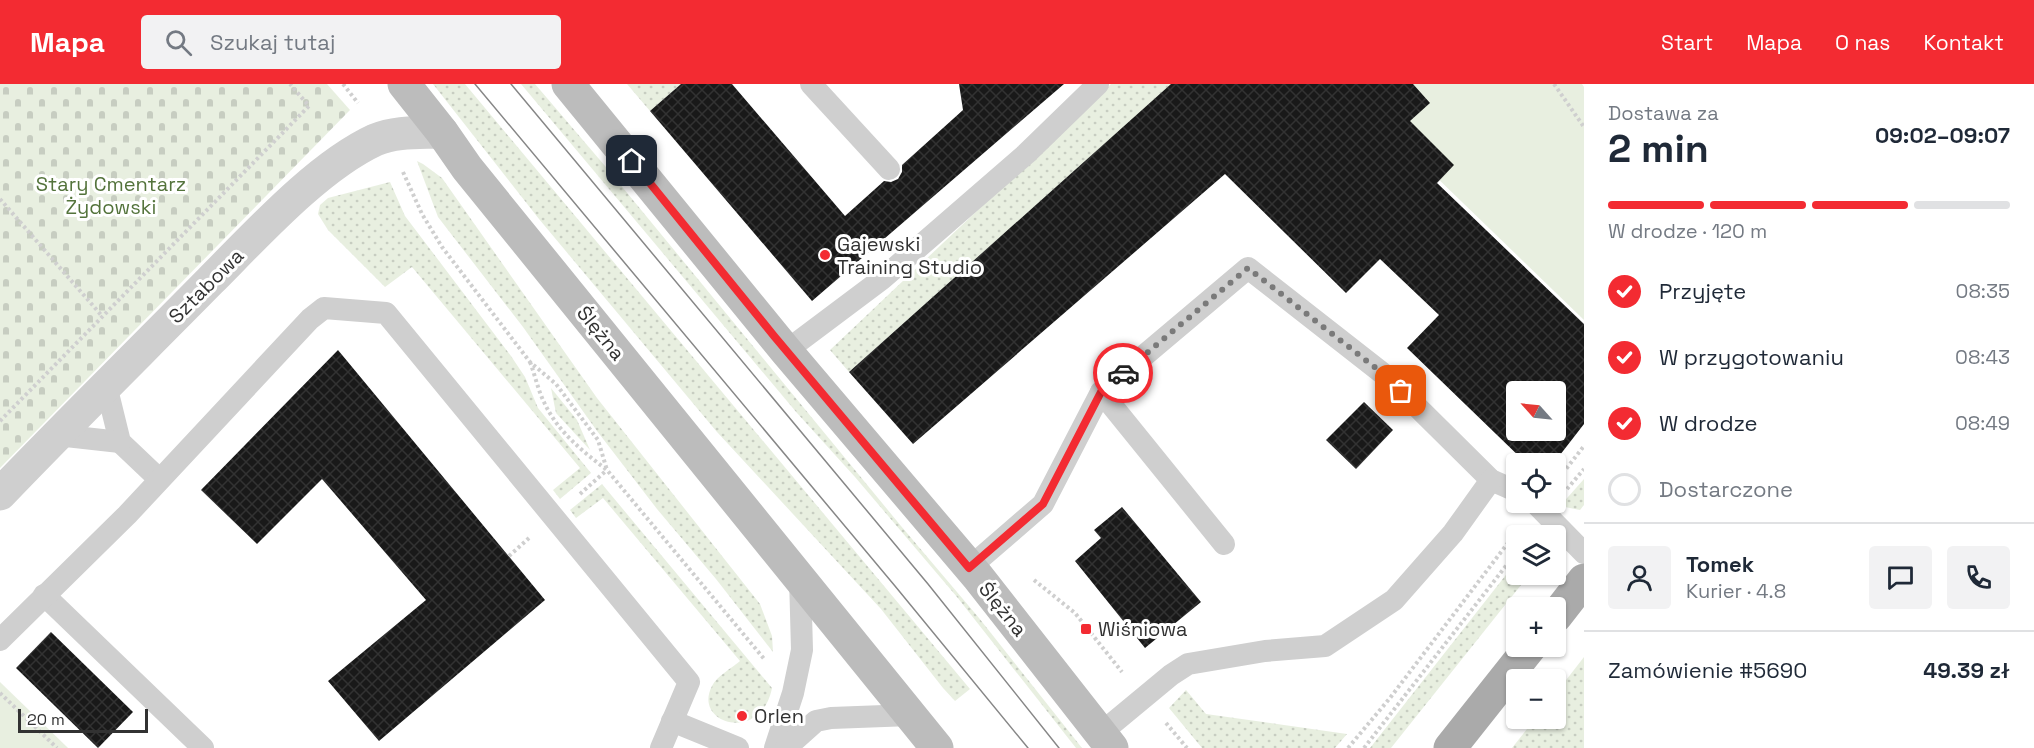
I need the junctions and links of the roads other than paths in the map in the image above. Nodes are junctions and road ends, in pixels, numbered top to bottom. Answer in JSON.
{"nodes":[{"id":1,"x":404,"y":84,"type":"edge"},
{"id":2,"x":568,"y":84,"type":"edge"},
{"id":3,"x":811,"y":84,"type":"edge"},
{"id":4,"x":1098,"y":84,"type":"edge"},
{"id":5,"x":442,"y":132,"type":"junction"},
{"id":6,"x":889,"y":169,"type":"dead end"},
{"id":7,"x":786,"y":351,"type":"junction"},
{"id":8,"x":106,"y":385,"type":"junction"},
{"id":9,"x":1101,"y":392,"type":"junction"},
{"id":10,"x":57,"y":435,"type":"junction"},
{"id":11,"x":120,"y":442,"type":"junction"},
{"id":12,"x":159,"y":479,"type":"junction"},
{"id":13,"x":1491,"y":480,"type":"junction"},
{"id":14,"x":1506,"y":487,"type":"edge"},
{"id":15,"x":0,"y":494,"type":"edge"},
{"id":16,"x":1545,"y":513,"type":"edge"},
{"id":17,"x":1224,"y":544,"type":"dead end"},
{"id":18,"x":1584,"y":553,"type":"edge"},
{"id":19,"x":969,"y":568,"type":"junction"},
{"id":20,"x":800,"y":577,"type":"junction"},
{"id":21,"x":1584,"y":580,"type":"edge"},
{"id":22,"x":44,"y":595,"type":"junction"},
{"id":23,"x":1566,"y":603,"type":"edge"},
{"id":24,"x":0,"y":640,"type":"edge"},
{"id":25,"x":1522,"y":657,"type":"edge"},
{"id":26,"x":911,"y":715,"type":"junction"},
{"id":27,"x":672,"y":721,"type":"junction"},
{"id":28,"x":1107,"y":740,"type":"edge"},
{"id":29,"x":203,"y":748,"type":"edge"},
{"id":30,"x":661,"y":748,"type":"edge"},
{"id":31,"x":738,"y":748,"type":"edge"},
{"id":32,"x":775,"y":748,"type":"edge"},
{"id":33,"x":786,"y":748,"type":"edge"},
{"id":34,"x":937,"y":748,"type":"edge"},
{"id":35,"x":1450,"y":748,"type":"edge"}],
"edges":[{"from":1,"to":5,"type":"main road","name":"Ślężna"},
{"from":2,"to":7,"type":"main road","name":"Ślężna"},
{"from":3,"to":6,"type":"lane"},
{"from":4,"to":7,"type":"lane"},
{"from":5,"to":8,"type":"street","name":"Sztabowa"},
{"from":5,"to":20,"type":"main road","name":"Ślężna"},
{"from":7,"to":19,"type":"main road","name":"Ślężna"},
{"from":8,"to":10,"type":"street","name":"Sztabowa"},
{"from":8,"to":11,"type":"lane"},
{"from":9,"to":13,"type":"lane"},
{"from":9,"to":17,"type":"lane"},
{"from":9,"to":19,"type":"lane"},
{"from":10,"to":11,"type":"lane"},
{"from":10,"to":15,"type":"street","name":"Sztabowa"},
{"from":11,"to":12,"type":"lane"},
{"from":12,"to":22,"type":"lane"},
{"from":12,"to":27,"type":"lane"},
{"from":13,"to":14,"type":"lane"},
{"from":13,"to":28,"type":"lane"},
{"from":16,"to":18,"type":"lane"},
{"from":19,"to":28,"type":"main road","name":"Ślężna"},
{"from":20,"to":26,"type":"main road","name":"Ślężna"},
{"from":20,"to":32,"type":"lane"},
{"from":21,"to":23,"type":"main road"},
{"from":22,"to":24,"type":"lane"},
{"from":22,"to":29,"type":"lane"},
{"from":25,"to":35,"type":"main road"},
{"from":26,"to":33,"type":"lane"},
{"from":26,"to":34,"type":"main road","name":"Ślężna"},
{"from":27,"to":30,"type":"lane"},
{"from":27,"to":31,"type":"lane"}]}
